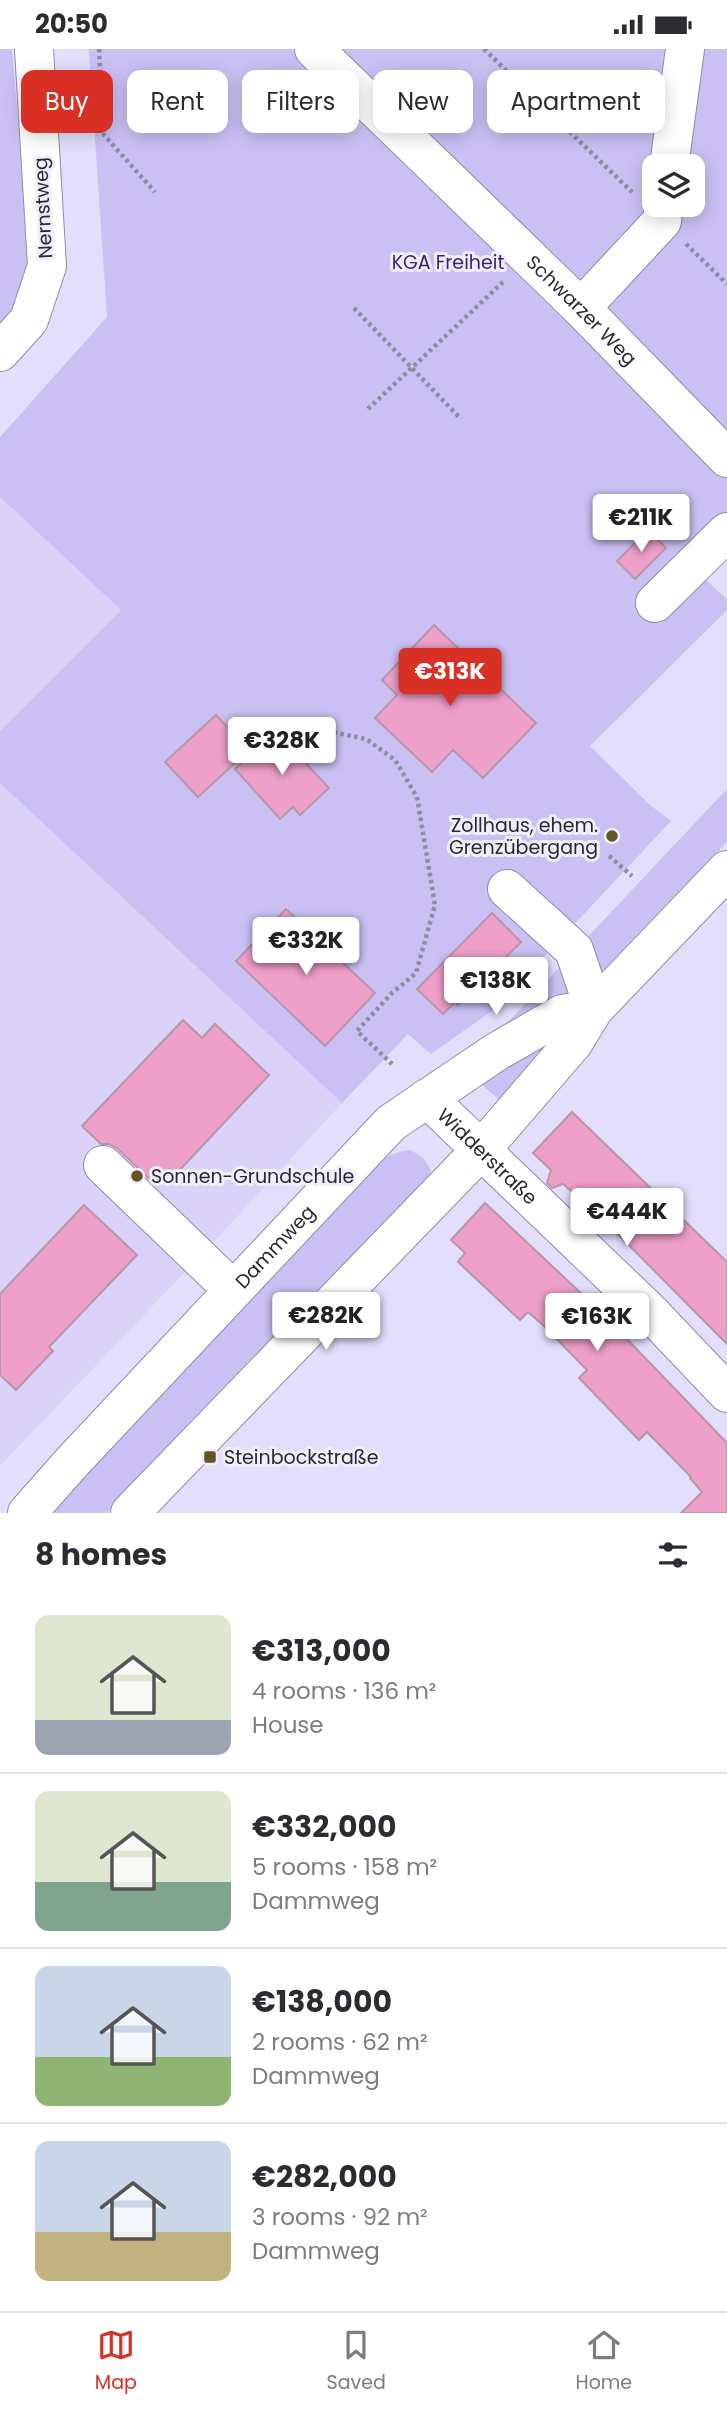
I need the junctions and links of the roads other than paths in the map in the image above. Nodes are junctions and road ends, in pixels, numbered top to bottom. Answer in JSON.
{"nodes":[{"id":1,"x":34,"y":49,"type":"edge"},
{"id":2,"x":314,"y":49,"type":"edge"},
{"id":3,"x":685,"y":49,"type":"edge"},
{"id":4,"x":671,"y":154,"type":"edge"},
{"id":5,"x":660,"y":217,"type":"edge"},
{"id":6,"x":581,"y":308,"type":"junction"},
{"id":7,"x":0,"y":352,"type":"edge"},
{"id":8,"x":727,"y":458,"type":"edge"},
{"id":9,"x":727,"y":532,"type":"edge"},
{"id":10,"x":655,"y":603,"type":"dead end"},
{"id":11,"x":724,"y":880,"type":"edge"},
{"id":12,"x":507,"y":889,"type":"dead end"},
{"id":13,"x":594,"y":1009,"type":"junction"},
{"id":14,"x":427,"y":1098,"type":"junction"},
{"id":15,"x":481,"y":1150,"type":"junction"},
{"id":16,"x":103,"y":1165,"type":"dead end"},
{"id":17,"x":233,"y":1290,"type":"junction"},
{"id":18,"x":727,"y":1393,"type":"edge"},
{"id":19,"x":27,"y":1513,"type":"edge"},
{"id":20,"x":130,"y":1513,"type":"edge"}],
"edges":[{"from":1,"to":7,"type":"street","name":"Nernstweg"},
{"from":2,"to":6,"type":"street","name":"Schwarzer Weg"},
{"from":3,"to":4,"type":"street"},
{"from":5,"to":6,"type":"street"},
{"from":6,"to":8,"type":"street","name":"Schwarzer Weg"},
{"from":9,"to":10,"type":"street"},
{"from":11,"to":13,"type":"street"},
{"from":12,"to":13,"type":"street"},
{"from":13,"to":14,"type":"street","name":"Dammweg"},
{"from":13,"to":15,"type":"street"},
{"from":14,"to":15,"type":"street","name":"Widderstraße"},
{"from":14,"to":17,"type":"street","name":"Dammweg"},
{"from":15,"to":18,"type":"street","name":"Widderstraße"},
{"from":15,"to":20,"type":"street"},
{"from":16,"to":17,"type":"street"},
{"from":17,"to":19,"type":"street","name":"Dammweg"}]}
